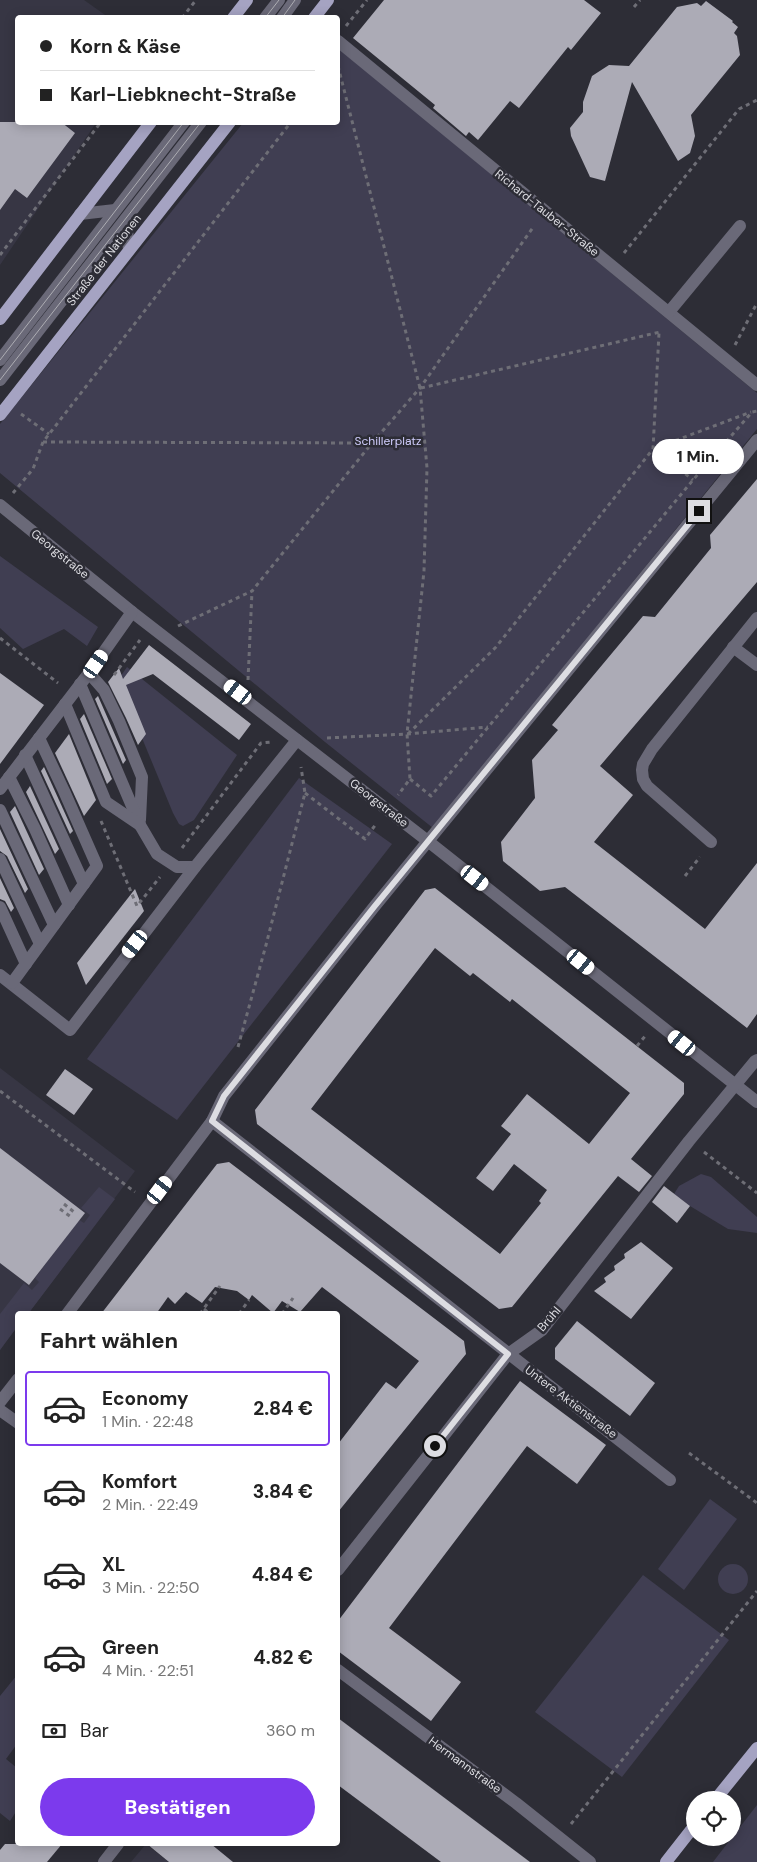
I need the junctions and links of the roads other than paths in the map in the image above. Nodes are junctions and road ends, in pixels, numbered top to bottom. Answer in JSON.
{"nodes":[{"id":1,"x":247,"y":0,"type":"edge"},
{"id":2,"x":279,"y":0,"type":"edge"},
{"id":3,"x":295,"y":0,"type":"edge"},
{"id":4,"x":328,"y":0,"type":"edge"},
{"id":5,"x":235,"y":15,"type":"edge"},
{"id":6,"x":267,"y":15,"type":"edge"},
{"id":7,"x":284,"y":15,"type":"edge"},
{"id":8,"x":316,"y":15,"type":"edge"},
{"id":9,"x":340,"y":43,"type":"edge"},
{"id":10,"x":149,"y":125,"type":"edge"},
{"id":11,"x":182,"y":125,"type":"edge"},
{"id":12,"x":198,"y":125,"type":"edge"},
{"id":13,"x":228,"y":125,"type":"edge"},
{"id":14,"x":115,"y":210,"type":"junction"},
{"id":15,"x":80,"y":214,"type":"junction"},
{"id":16,"x":126,"y":219,"type":"junction"},
{"id":17,"x":740,"y":226,"type":"dead end"},
{"id":18,"x":129,"y":250,"type":"junction"},
{"id":19,"x":669,"y":312,"type":"junction"},
{"id":20,"x":0,"y":319,"type":"edge"},
{"id":21,"x":0,"y":360,"type":"edge"},
{"id":22,"x":0,"y":380,"type":"edge"},
{"id":23,"x":757,"y":385,"type":"edge"},
{"id":24,"x":0,"y":415,"type":"edge"},
{"id":25,"x":757,"y":440,"type":"edge"},
{"id":26,"x":1,"y":506,"type":"edge"},
{"id":27,"x":132,"y":612,"type":"junction"},
{"id":28,"x":757,"y":618,"type":"edge"},
{"id":29,"x":733,"y":648,"type":"junction"},
{"id":30,"x":757,"y":665,"type":"edge"},
{"id":31,"x":89,"y":673,"type":"junction"},
{"id":32,"x":80,"y":684,"type":"junction"},
{"id":33,"x":65,"y":704,"type":"junction"},
{"id":34,"x":39,"y":738,"type":"junction"},
{"id":35,"x":298,"y":740,"type":"junction"},
{"id":36,"x":25,"y":756,"type":"junction"},
{"id":37,"x":9,"y":778,"type":"junction"},
{"id":38,"x":0,"y":789,"type":"edge"},
{"id":39,"x":0,"y":810,"type":"edge"},
{"id":40,"x":140,"y":825,"type":"junction"},
{"id":41,"x":430,"y":842,"type":"junction"},
{"id":42,"x":711,"y":842,"type":"road end"},
{"id":43,"x":0,"y":860,"type":"edge"},
{"id":44,"x":195,"y":866,"type":"junction"},
{"id":45,"x":84,"y":884,"type":"junction"},
{"id":46,"x":69,"y":905,"type":"junction"},
{"id":47,"x":0,"y":907,"type":"edge"},
{"id":48,"x":54,"y":925,"type":"junction"},
{"id":49,"x":40,"y":944,"type":"junction"},
{"id":50,"x":26,"y":964,"type":"junction"},
{"id":51,"x":0,"y":975,"type":"edge"},
{"id":52,"x":12,"y":983,"type":"junction"},
{"id":53,"x":757,"y":1060,"type":"edge"},
{"id":54,"x":735,"y":1085,"type":"junction"},
{"id":55,"x":757,"y":1102,"type":"edge"},
{"id":56,"x":212,"y":1121,"type":"junction"},
{"id":57,"x":69,"y":1311,"type":"edge"},
{"id":58,"x":508,"y":1354,"type":"junction"},
{"id":59,"x":15,"y":1383,"type":"edge"},
{"id":60,"x":0,"y":1402,"type":"edge"},
{"id":61,"x":0,"y":1410,"type":"edge"},
{"id":62,"x":15,"y":1421,"type":"edge"},
{"id":63,"x":670,"y":1480,"type":"dead end"},
{"id":64,"x":340,"y":1567,"type":"edge"},
{"id":65,"x":340,"y":1672,"type":"edge"},
{"id":66,"x":757,"y":1748,"type":"edge"},
{"id":67,"x":722,"y":1791,"type":"edge"},
{"id":68,"x":686,"y":1836,"type":"edge"},
{"id":69,"x":116,"y":1846,"type":"edge"},
{"id":70,"x":104,"y":1862,"type":"edge"},
{"id":71,"x":590,"y":1862,"type":"edge"},
{"id":72,"x":666,"y":1862,"type":"edge"}],
"edges":[{"from":1,"to":5,"type":"main road"},
{"from":2,"to":6,"type":"street"},
{"from":3,"to":7,"type":"street"},
{"from":4,"to":8,"type":"main road"},
{"from":9,"to":19,"type":"street","name":"Richard-Tauber-Straße"},
{"from":10,"to":15,"type":"main road"},
{"from":11,"to":14,"type":"street"},
{"from":12,"to":16,"type":"street"},
{"from":13,"to":18,"type":"main road","name":"Straße der Nationen"},
{"from":14,"to":15,"type":"street"},
{"from":14,"to":21,"type":"street"},
{"from":15,"to":20,"type":"main road"},
{"from":16,"to":18,"type":"street"},
{"from":16,"to":22,"type":"street"},
{"from":17,"to":19,"type":"street"},
{"from":18,"to":24,"type":"main road","name":"Straße der Nationen"},
{"from":19,"to":23,"type":"street","name":"Richard-Tauber-Straße"},
{"from":25,"to":41,"type":"street"},
{"from":26,"to":27,"type":"street","name":"Georgstraße"},
{"from":27,"to":31,"type":"street"},
{"from":27,"to":35,"type":"street","name":"Georgstraße"},
{"from":28,"to":29,"type":"street"},
{"from":29,"to":30,"type":"street"},
{"from":29,"to":42,"type":"street"},
{"from":31,"to":32,"type":"street"},
{"from":31,"to":40,"type":"street"},
{"from":32,"to":33,"type":"street"},
{"from":32,"to":40,"type":"street"},
{"from":33,"to":34,"type":"street"},
{"from":33,"to":40,"type":"street"},
{"from":34,"to":36,"type":"street"},
{"from":34,"to":45,"type":"street"},
{"from":35,"to":41,"type":"street","name":"Georgstraße"},
{"from":35,"to":44,"type":"street"},
{"from":36,"to":37,"type":"street"},
{"from":36,"to":45,"type":"street"},
{"from":37,"to":38,"type":"street"},
{"from":37,"to":46,"type":"street"},
{"from":39,"to":48,"type":"street"},
{"from":40,"to":44,"type":"street"},
{"from":41,"to":54,"type":"street","name":"Georgstraße"},
{"from":41,"to":56,"type":"street"},
{"from":43,"to":49,"type":"street"},
{"from":44,"to":52,"type":"street"},
{"from":45,"to":46,"type":"street"},
{"from":46,"to":48,"type":"street"},
{"from":47,"to":50,"type":"street"},
{"from":48,"to":49,"type":"street"},
{"from":49,"to":50,"type":"street"},
{"from":50,"to":52,"type":"street"},
{"from":51,"to":52,"type":"street"},
{"from":53,"to":54,"type":"street","name":"Brühl"},
{"from":54,"to":55,"type":"street","name":"Georgstraße"},
{"from":54,"to":58,"type":"street","name":"Brühl"},
{"from":56,"to":57,"type":"street"},
{"from":56,"to":58,"type":"street","name":"Untere Aktienstraße"},
{"from":58,"to":63,"type":"street","name":"Untere Aktienstraße"},
{"from":58,"to":64,"type":"street","name":"Brühl"},
{"from":59,"to":60,"type":"street"},
{"from":61,"to":62,"type":"street"},
{"from":65,"to":71,"type":"street","name":"Hermannstraße"},
{"from":66,"to":67,"type":"main road"},
{"from":68,"to":72,"type":"main road"},
{"from":69,"to":70,"type":"street"}]}
